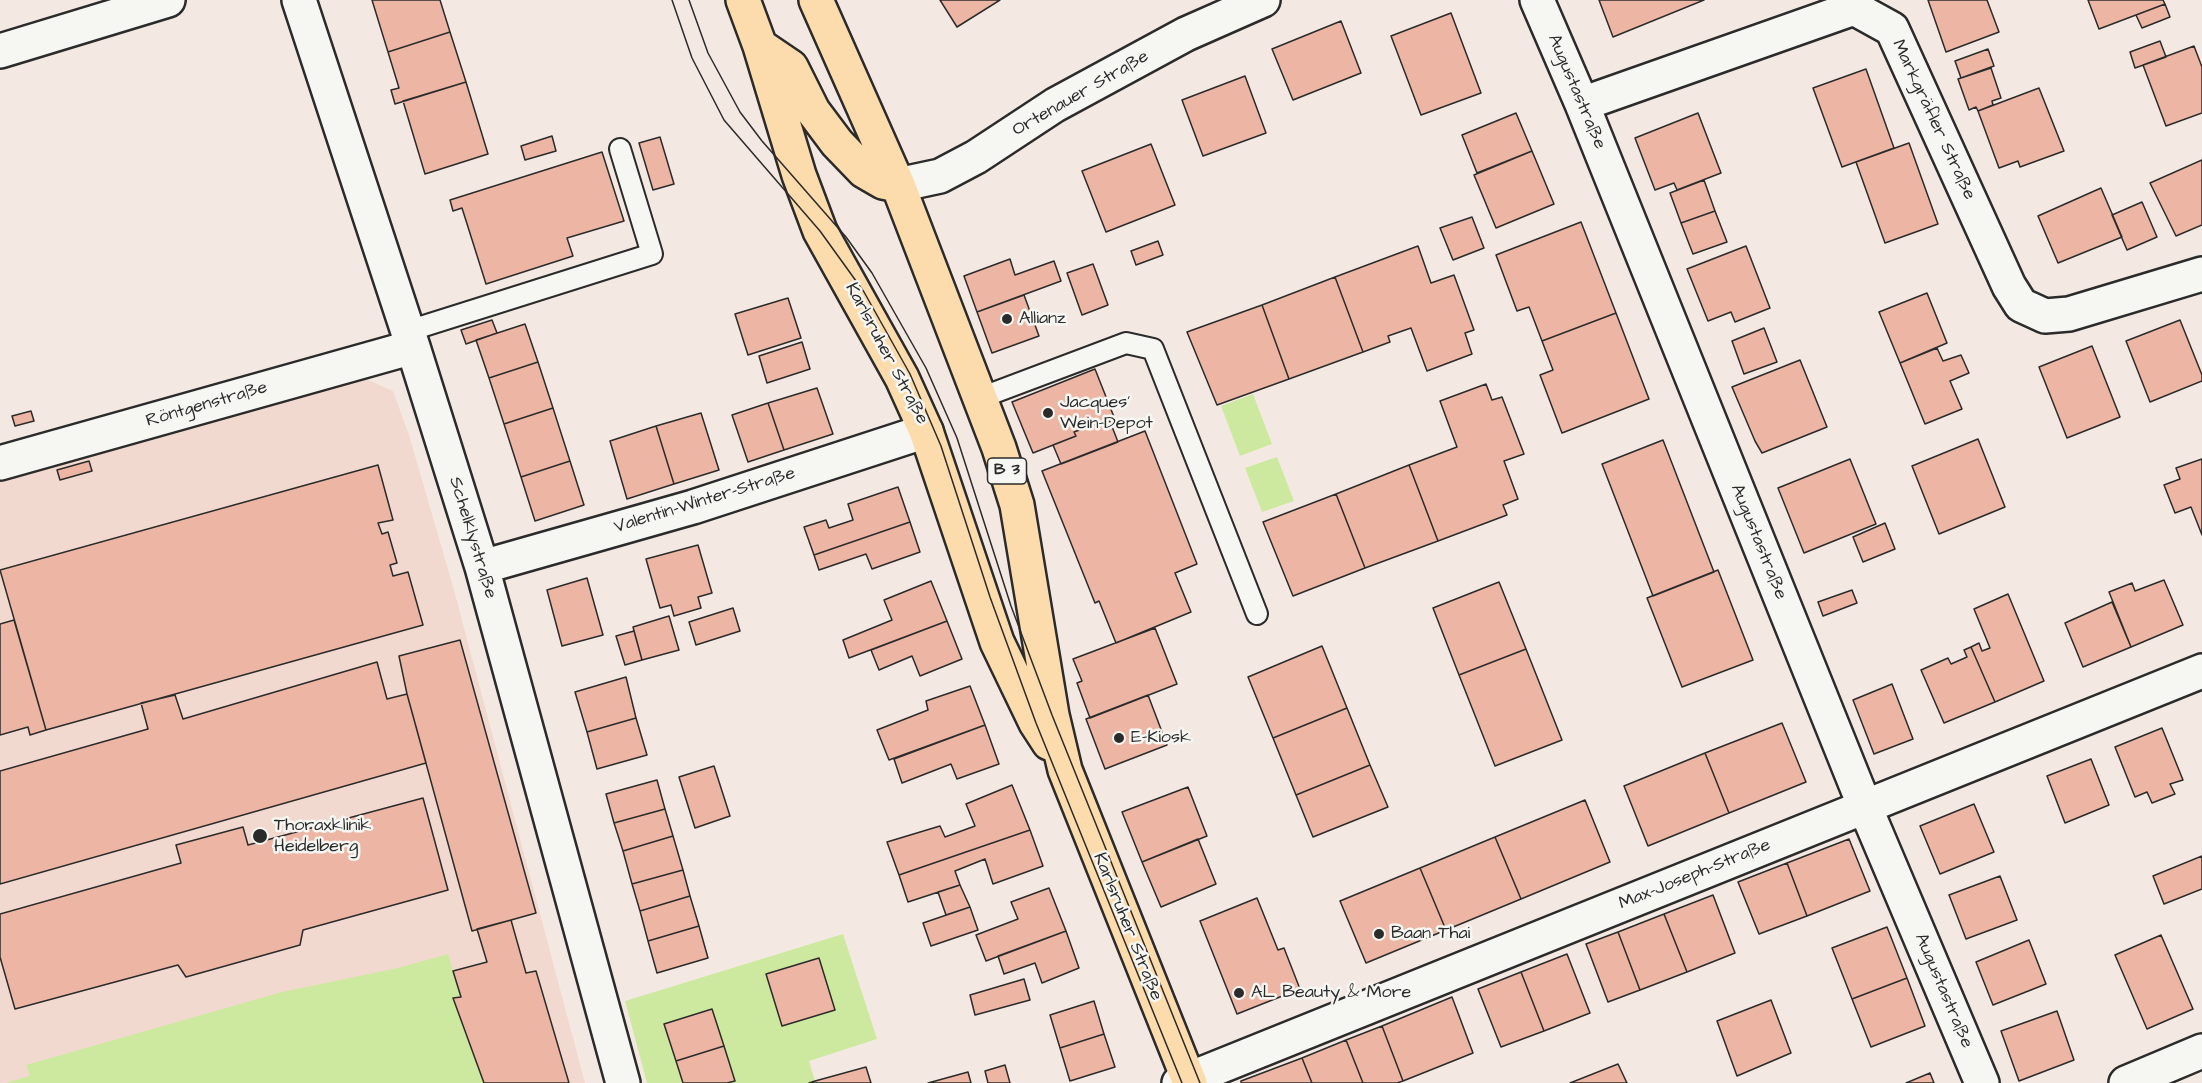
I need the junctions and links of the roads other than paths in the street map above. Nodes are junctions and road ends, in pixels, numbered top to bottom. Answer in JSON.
{"nodes":[{"id":1,"x":168,"y":0,"type":"edge"},
{"id":2,"x":298,"y":0,"type":"edge"},
{"id":3,"x":743,"y":0,"type":"edge"},
{"id":4,"x":816,"y":0,"type":"edge"},
{"id":5,"x":1263,"y":0,"type":"edge"},
{"id":6,"x":1537,"y":0,"type":"edge"},
{"id":7,"x":760,"y":46,"type":"junction"},
{"id":8,"x":0,"y":51,"type":"edge"},
{"id":9,"x":1582,"y":104,"type":"junction"},
{"id":10,"x":620,"y":150,"type":"dead end"},
{"id":11,"x":898,"y":185,"type":"junction"},
{"id":12,"x":2202,"y":274,"type":"edge"},
{"id":13,"x":410,"y":339,"type":"junction"},
{"id":14,"x":980,"y":398,"type":"junction"},
{"id":15,"x":926,"y":431,"type":"junction"},
{"id":16,"x":0,"y":463,"type":"edge"},
{"id":17,"x":482,"y":567,"type":"junction"},
{"id":18,"x":1257,"y":614,"type":"dead end"},
{"id":19,"x":2202,"y":671,"type":"edge"},
{"id":20,"x":1065,"y":770,"type":"junction"},
{"id":21,"x":1865,"y":807,"type":"junction"},
{"id":22,"x":2202,"y":1051,"type":"edge"},
{"id":23,"x":1186,"y":1082,"type":"edge"},
{"id":24,"x":623,"y":1083,"type":"edge"},
{"id":25,"x":1982,"y":1083,"type":"edge"},
{"id":26,"x":2126,"y":1083,"type":"edge"}],
"edges":[{"from":1,"to":8,"type":"street"},
{"from":2,"to":13,"type":"street","name":"Schelklystraße"},
{"from":3,"to":7,"type":"main road","name":"Karlsruher Straße","number":"B 3"},
{"from":4,"to":11,"type":"main road","name":"Karlsruher Straße","number":"B 3"},
{"from":5,"to":11,"type":"street","name":"Ortenauer Straße"},
{"from":6,"to":9,"type":"street","name":"Augustastraße"},
{"from":7,"to":11,"type":"main road"},
{"from":7,"to":15,"type":"main road","name":"Karlsruher Straße","number":"B 3"},
{"from":9,"to":12,"type":"street","name":"Markgräfler Straße"},
{"from":9,"to":21,"type":"street","name":"Augustastraße"},
{"from":10,"to":13,"type":"lane"},
{"from":11,"to":14,"type":"main road","name":"Karlsruher Straße","number":"B 3"},
{"from":13,"to":16,"type":"street","name":"Röntgenstraße"},
{"from":13,"to":17,"type":"street","name":"Schelklystraße"},
{"from":14,"to":18,"type":"lane"},
{"from":14,"to":20,"type":"main road","name":"Karlsruher Straße","number":"B 3"},
{"from":15,"to":17,"type":"street","name":"Valentin-Winter-Straße"},
{"from":15,"to":20,"type":"main road","name":"Karlsruher Straße","number":"B 3"},
{"from":17,"to":24,"type":"street","name":"Schelklystraße"},
{"from":19,"to":21,"type":"street","name":"Max-Joseph-Straße"},
{"from":20,"to":23,"type":"main road","name":"Karlsruher Straße","number":"B 3"},
{"from":21,"to":23,"type":"street","name":"Max-Joseph-Straße"},
{"from":21,"to":25,"type":"street","name":"Augustastraße"},
{"from":22,"to":26,"type":"street"}]}
